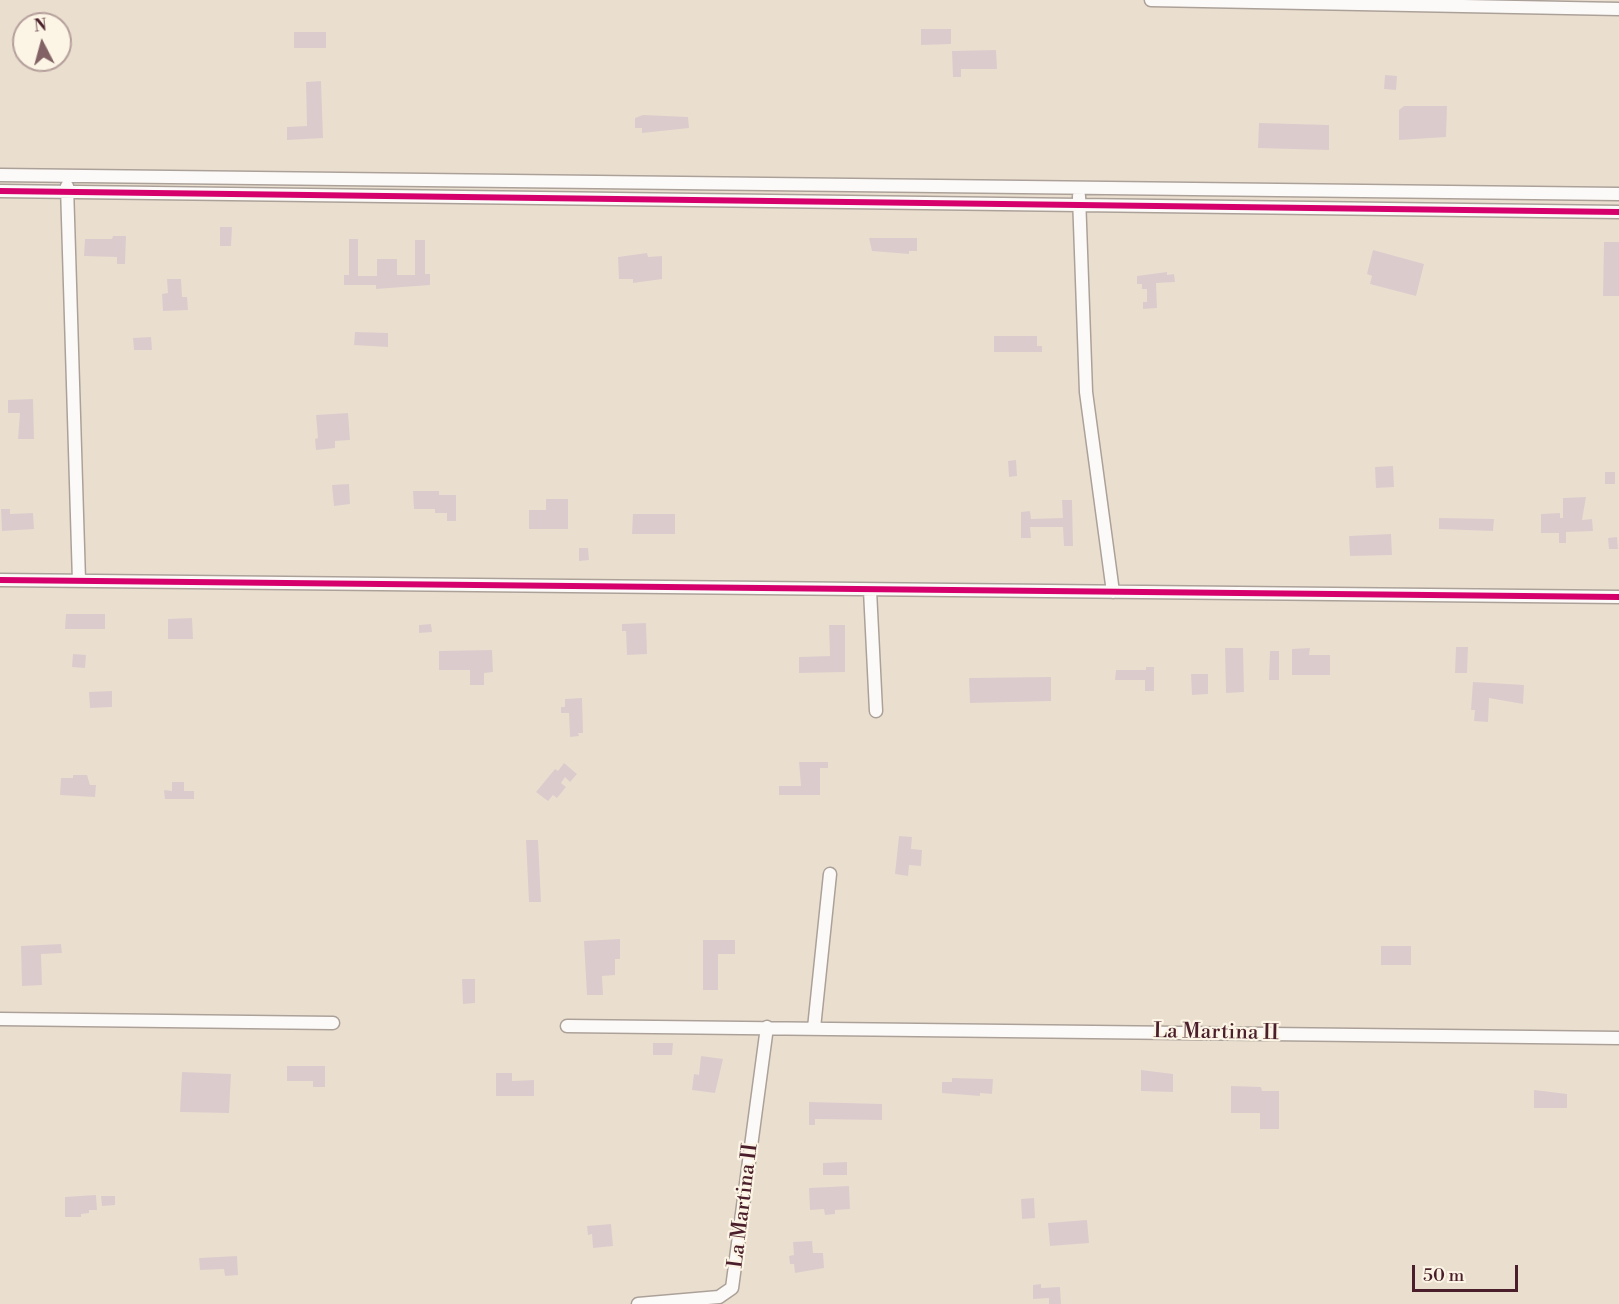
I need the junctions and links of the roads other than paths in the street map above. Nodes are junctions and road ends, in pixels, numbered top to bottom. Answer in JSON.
{"nodes":[{"id":1,"x":1151,"y":0,"type":"edge"},
{"id":2,"x":1370,"y":2,"type":"edge"},
{"id":3,"x":1619,"y":9,"type":"edge"},
{"id":4,"x":0,"y":175,"type":"edge"},
{"id":5,"x":67,"y":176,"type":"junction"},
{"id":6,"x":1078,"y":186,"type":"junction"},
{"id":7,"x":0,"y":191,"type":"edge"},
{"id":8,"x":67,"y":191,"type":"junction"},
{"id":9,"x":1619,"y":194,"type":"edge"},
{"id":10,"x":1079,"y":204,"type":"junction"},
{"id":11,"x":1619,"y":212,"type":"edge"},
{"id":12,"x":0,"y":580,"type":"edge"},
{"id":13,"x":79,"y":581,"type":"junction"},
{"id":14,"x":870,"y":590,"type":"junction"},
{"id":15,"x":1113,"y":592,"type":"junction"},
{"id":16,"x":1619,"y":597,"type":"edge"},
{"id":17,"x":876,"y":711,"type":"dead end"},
{"id":18,"x":830,"y":874,"type":"dead end"},
{"id":19,"x":0,"y":1019,"type":"edge"},
{"id":20,"x":333,"y":1023,"type":"dead end"},
{"id":21,"x":567,"y":1026,"type":"dead end"},
{"id":22,"x":767,"y":1027,"type":"junction"},
{"id":23,"x":814,"y":1028,"type":"junction"},
{"id":24,"x":1619,"y":1038,"type":"edge"},
{"id":25,"x":638,"y":1304,"type":"edge"}],
"edges":[{"from":1,"to":2,"type":"street"},
{"from":2,"to":3,"type":"street"},
{"from":4,"to":5,"type":"street"},
{"from":5,"to":6,"type":"street"},
{"from":5,"to":8,"type":"street"},
{"from":6,"to":9,"type":"street"},
{"from":6,"to":10,"type":"street"},
{"from":7,"to":8,"type":"street"},
{"from":8,"to":10,"type":"street"},
{"from":8,"to":13,"type":"street"},
{"from":10,"to":11,"type":"street"},
{"from":10,"to":15,"type":"street"},
{"from":12,"to":13,"type":"street"},
{"from":13,"to":14,"type":"street"},
{"from":14,"to":15,"type":"street"},
{"from":14,"to":17,"type":"street"},
{"from":15,"to":16,"type":"street"},
{"from":18,"to":23,"type":"street"},
{"from":19,"to":20,"type":"street"},
{"from":21,"to":22,"type":"street","name":"La Martina II"},
{"from":22,"to":23,"type":"street","name":"La Martina II"},
{"from":22,"to":25,"type":"street","name":"La Martina II"},
{"from":23,"to":24,"type":"street","name":"La Martina II"}]}
